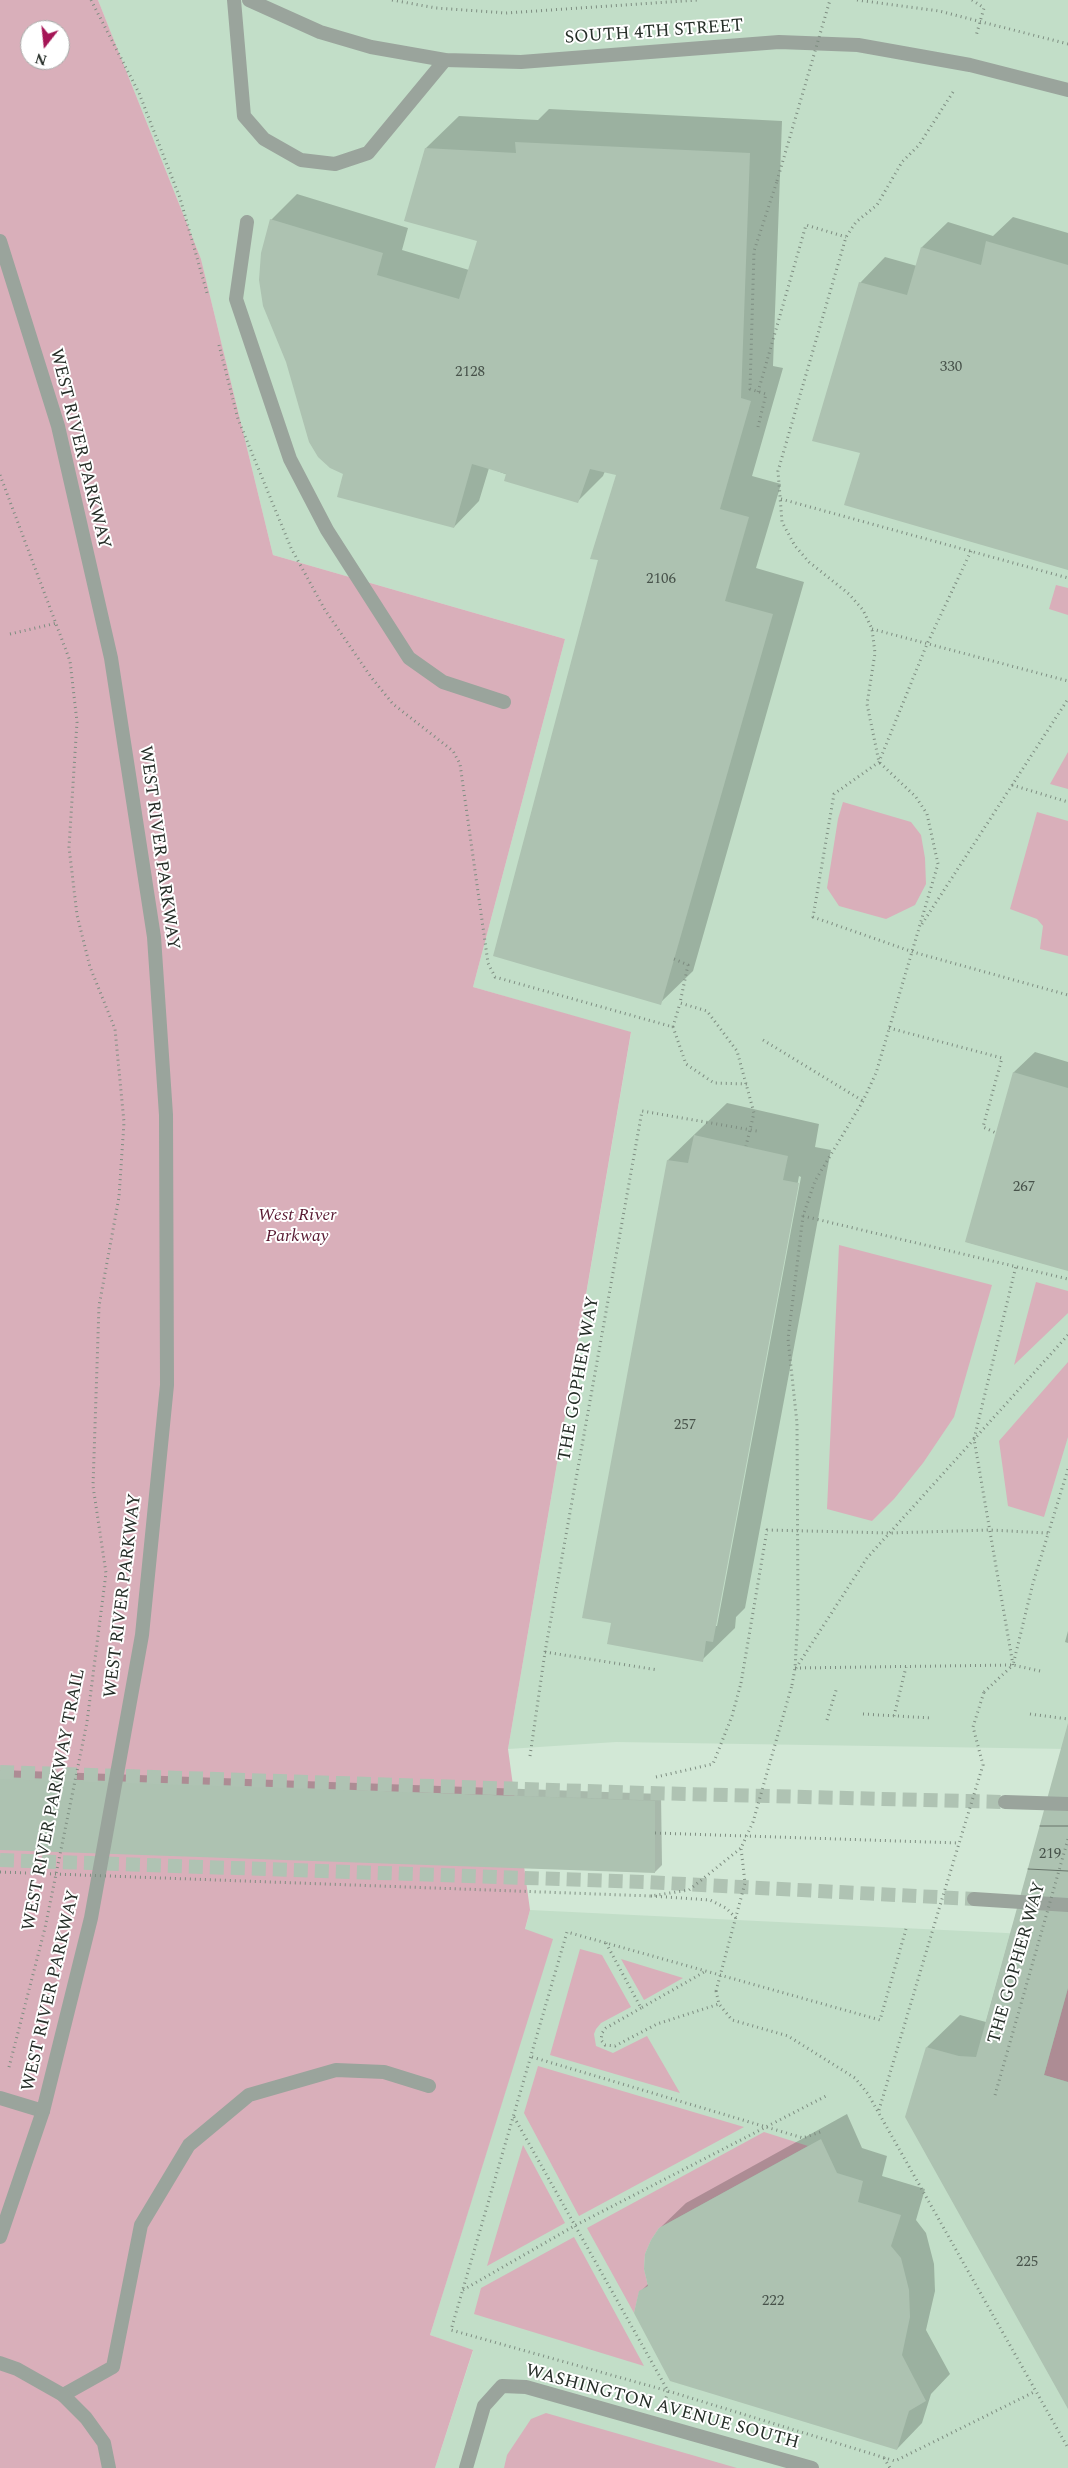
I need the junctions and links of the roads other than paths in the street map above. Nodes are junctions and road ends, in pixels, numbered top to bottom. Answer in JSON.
{"nodes":[{"id":1,"x":234,"y":0,"type":"edge"},
{"id":2,"x":249,"y":0,"type":"edge"},
{"id":3,"x":445,"y":60,"type":"junction"},
{"id":4,"x":1068,"y":90,"type":"edge"},
{"id":5,"x":247,"y":222,"type":"dead end"},
{"id":6,"x":0,"y":241,"type":"edge"},
{"id":7,"x":504,"y":702,"type":"dead end"},
{"id":8,"x":1005,"y":1802,"type":"tunnel mouth"},
{"id":9,"x":1068,"y":1804,"type":"edge"},
{"id":10,"x":974,"y":1899,"type":"tunnel mouth"},
{"id":11,"x":1068,"y":1905,"type":"edge"},
{"id":12,"x":429,"y":2086,"type":"dead end"},
{"id":13,"x":0,"y":2098,"type":"edge"},
{"id":14,"x":43,"y":2111,"type":"junction"},
{"id":15,"x":0,"y":2237,"type":"edge"},
{"id":16,"x":0,"y":2362,"type":"edge"},
{"id":17,"x":63,"y":2395,"type":"junction"},
{"id":18,"x":109,"y":2468,"type":"edge"},
{"id":19,"x":466,"y":2468,"type":"edge"},
{"id":20,"x":812,"y":2468,"type":"edge"}],
"edges":[{"from":1,"to":3,"type":"street"},
{"from":2,"to":3,"type":"street","name":"SOUTH 4TH STREET"},
{"from":3,"to":4,"type":"street","name":"SOUTH 4TH STREET"},
{"from":5,"to":7,"type":"street"},
{"from":6,"to":14,"type":"street","name":"WEST RIVER PARKWAY"},
{"from":8,"to":9,"type":"street"},
{"from":10,"to":11,"type":"street"},
{"from":12,"to":17,"type":"street"},
{"from":13,"to":14,"type":"street"},
{"from":14,"to":15,"type":"street","name":"WEST RIVER PARKWAY"},
{"from":16,"to":17,"type":"street"},
{"from":17,"to":18,"type":"street"},
{"from":19,"to":20,"type":"street","name":"WASHINGTON AVENUE SOUTH"}]}
